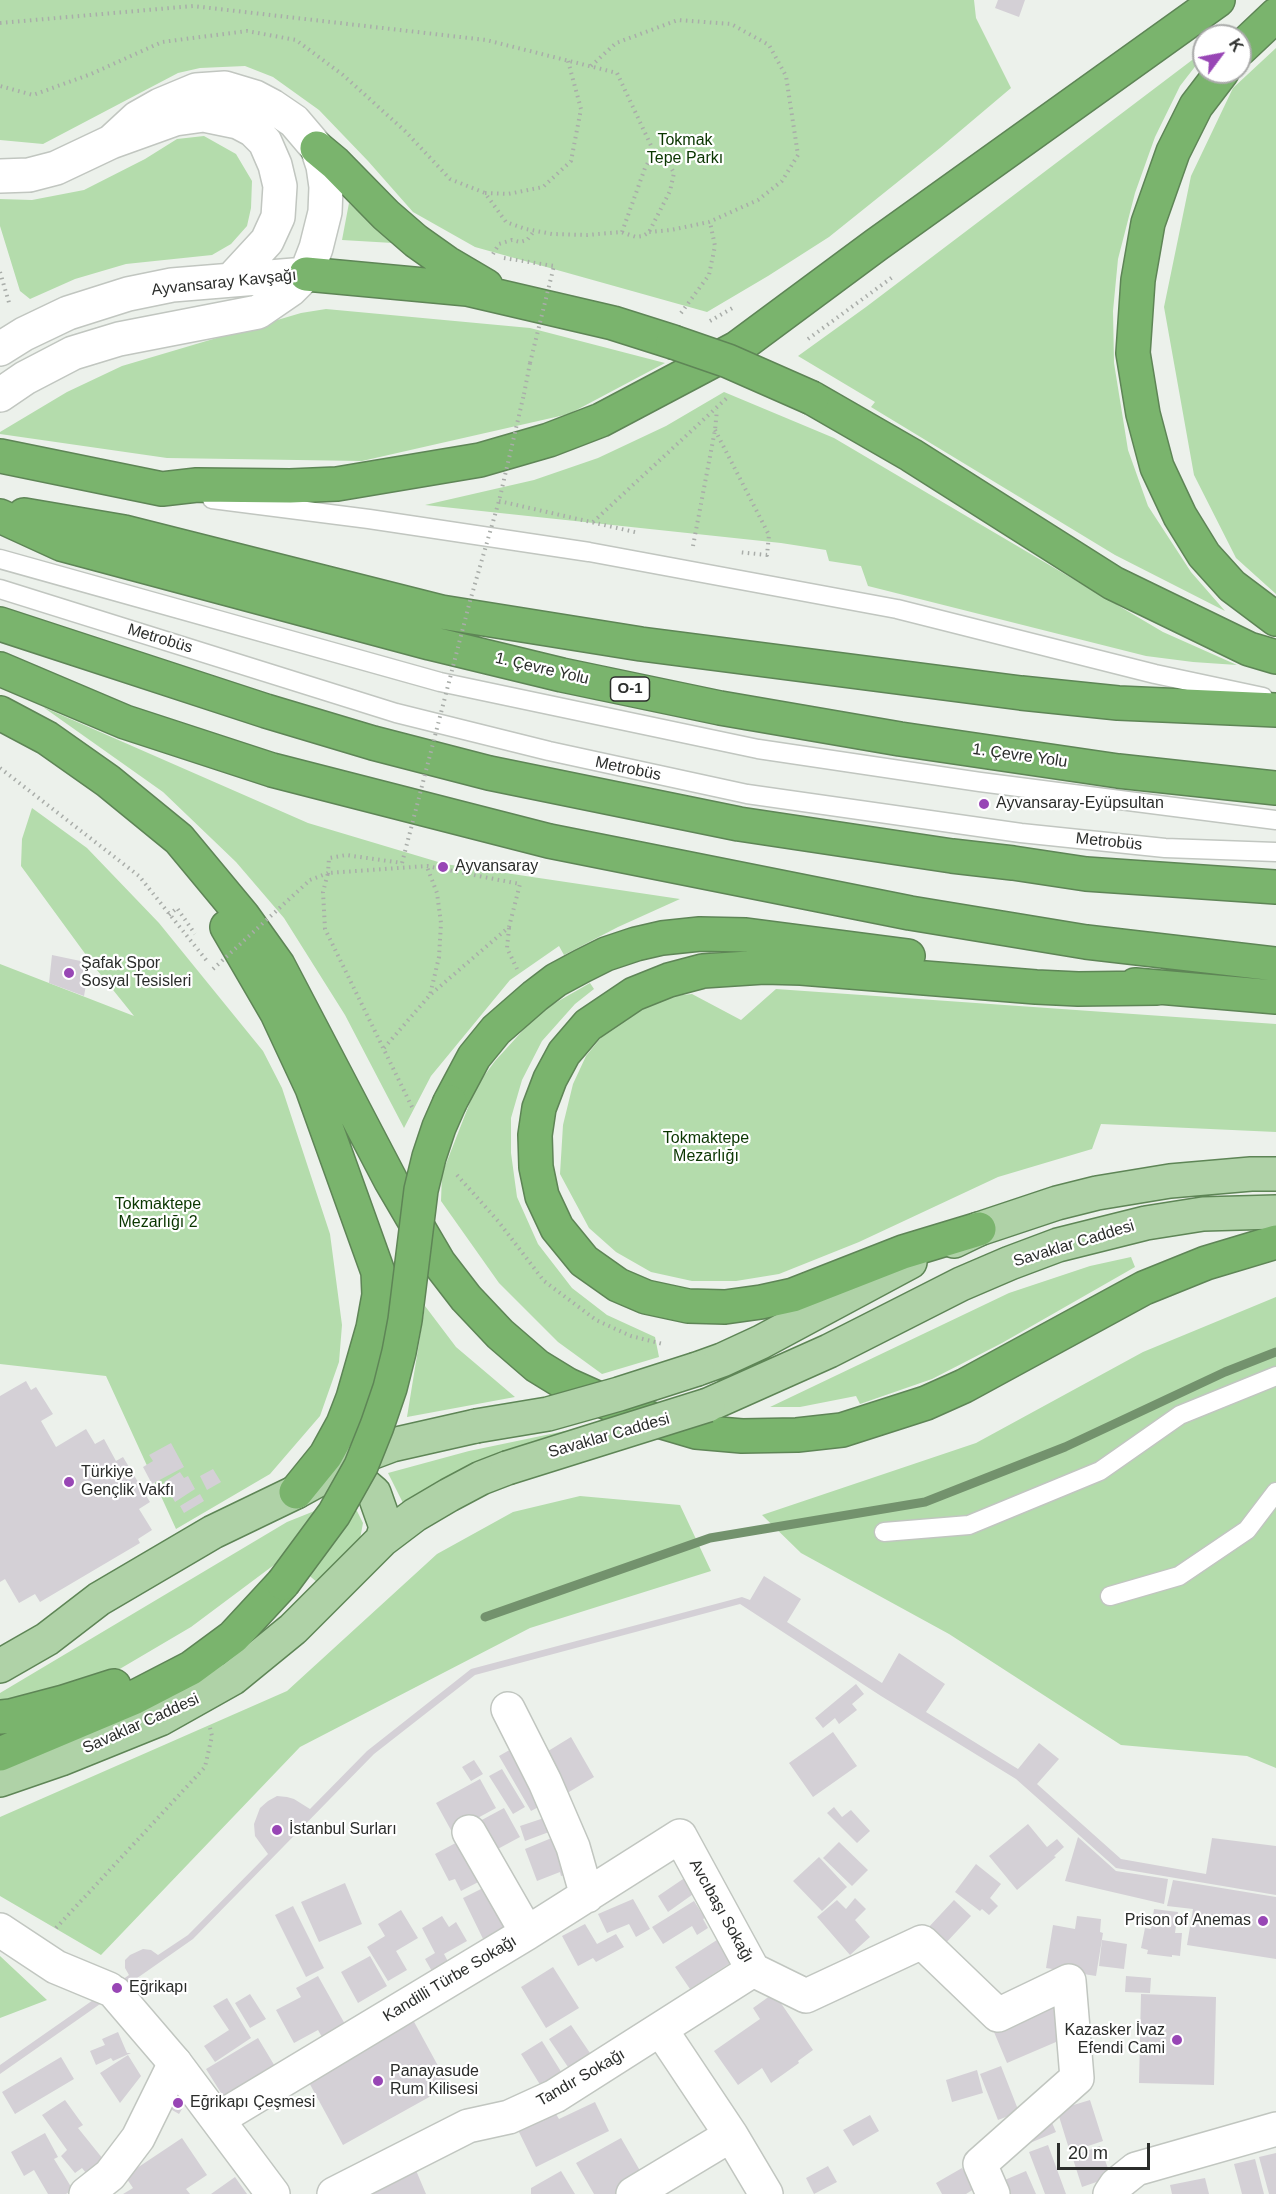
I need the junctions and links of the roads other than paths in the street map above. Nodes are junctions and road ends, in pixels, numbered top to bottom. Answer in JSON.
{"nodes":[{"id":1,"x":1218,"y":0,"type":"edge"},
{"id":2,"x":1276,"y":15,"type":"edge"},
{"id":3,"x":1252,"y":38,"type":"edge"},
{"id":4,"x":1213,"y":84,"type":"edge"},
{"id":5,"x":111,"y":142,"type":"junction"},
{"id":6,"x":316,"y":148,"type":"junction"},
{"id":7,"x":0,"y":176,"type":"edge"},
{"id":8,"x":306,"y":274,"type":"junction"},
{"id":9,"x":231,"y":280,"type":"junction"},
{"id":10,"x":506,"y":296,"type":"junction"},
{"id":11,"x":0,"y":349,"type":"edge"},
{"id":12,"x":0,"y":394,"type":"edge"},
{"id":13,"x":0,"y":456,"type":"edge"},
{"id":14,"x":162,"y":489,"type":"junction"},
{"id":15,"x":0,"y":514,"type":"edge"},
{"id":16,"x":0,"y":559,"type":"edge"},
{"id":17,"x":0,"y":590,"type":"edge"},
{"id":18,"x":1276,"y":619,"type":"edge"},
{"id":19,"x":0,"y":624,"type":"edge"},
{"id":20,"x":1276,"y":657,"type":"edge"},
{"id":21,"x":0,"y":669,"type":"edge"},
{"id":22,"x":1276,"y":700,"type":"edge"},
{"id":23,"x":1276,"y":710,"type":"edge"},
{"id":24,"x":0,"y":713,"type":"edge"},
{"id":25,"x":1276,"y":788,"type":"edge"},
{"id":26,"x":151,"y":817,"type":"junction"},
{"id":27,"x":1276,"y":820,"type":"edge"},
{"id":28,"x":1276,"y":852,"type":"edge"},
{"id":29,"x":1276,"y":887,"type":"edge"},
{"id":30,"x":1276,"y":964,"type":"edge"},
{"id":31,"x":1156,"y":987,"type":"junction"},
{"id":32,"x":1276,"y":998,"type":"edge"},
{"id":33,"x":1276,"y":1174,"type":"edge"},
{"id":34,"x":1276,"y":1212,"type":"edge"},
{"id":35,"x":979,"y":1229,"type":"junction"},
{"id":36,"x":1276,"y":1242,"type":"edge"},
{"id":37,"x":1276,"y":1376,"type":"edge"},
{"id":38,"x":338,"y":1469,"type":"junction"},
{"id":39,"x":296,"y":1492,"type":"junction"},
{"id":40,"x":1276,"y":1492,"type":"edge"},
{"id":41,"x":884,"y":1532,"type":"dead end"},
{"id":42,"x":382,"y":1540,"type":"junction"},
{"id":43,"x":284,"y":1583,"type":"junction"},
{"id":44,"x":1110,"y":1596,"type":"dead end"},
{"id":45,"x":99,"y":1599,"type":"junction"},
{"id":46,"x":0,"y":1650,"type":"edge"},
{"id":47,"x":0,"y":1666,"type":"edge"},
{"id":48,"x":508,"y":1709,"type":"dead end"},
{"id":49,"x":0,"y":1717,"type":"edge"},
{"id":50,"x":0,"y":1754,"type":"edge"},
{"id":51,"x":0,"y":1780,"type":"edge"},
{"id":52,"x":470,"y":1832,"type":"dead end"},
{"id":53,"x":680,"y":1836,"type":"joint"},
{"id":54,"x":586,"y":1896,"type":"junction"},
{"id":55,"x":0,"y":1930,"type":"edge"},
{"id":56,"x":527,"y":1934,"type":"junction"},
{"id":57,"x":753,"y":1970,"type":"junction"},
{"id":58,"x":661,"y":2030,"type":"junction"},
{"id":59,"x":175,"y":2063,"type":"junction"},
{"id":60,"x":218,"y":2119,"type":"junction"},
{"id":61,"x":1276,"y":2129,"type":"edge"},
{"id":62,"x":731,"y":2135,"type":"junction"},
{"id":63,"x":86,"y":2194,"type":"edge"},
{"id":64,"x":273,"y":2194,"type":"edge"},
{"id":65,"x":334,"y":2194,"type":"edge"},
{"id":66,"x":633,"y":2194,"type":"edge"},
{"id":67,"x":766,"y":2194,"type":"edge"},
{"id":68,"x":993,"y":2194,"type":"edge"},
{"id":69,"x":1110,"y":2194,"type":"edge"}],
"edges":[{"from":1,"to":14,"type":"highway"},
{"from":2,"to":3,"type":"highway"},
{"from":4,"to":18,"type":"highway"},
{"from":5,"to":6,"type":"street"},
{"from":5,"to":7,"type":"street"},
{"from":5,"to":9,"type":"street"},
{"from":6,"to":8,"type":"street"},
{"from":6,"to":10,"type":"highway"},
{"from":8,"to":9,"type":"street","name":"Ayvansaray Kavşağı"},
{"from":8,"to":10,"type":"highway"},
{"from":8,"to":12,"type":"street","name":"Ayvansaray Kavşağı"},
{"from":9,"to":11,"type":"street","name":"Ayvansaray Kavşağı"},
{"from":10,"to":20,"type":"highway","bridge":true},
{"from":13,"to":14,"type":"highway"},
{"from":14,"to":22,"type":"lane"},
{"from":15,"to":23,"type":"highway"},
{"from":15,"to":25,"type":"highway","name":"1. Çevre Yolu","number":"O-1"},
{"from":16,"to":27,"type":"lane","name":"Metrobüs"},
{"from":17,"to":28,"type":"lane","name":"Metrobüs"},
{"from":19,"to":29,"type":"highway"},
{"from":21,"to":30,"type":"highway"},
{"from":24,"to":26,"type":"highway"},
{"from":26,"to":36,"type":"highway"},
{"from":26,"to":39,"type":"highway"},
{"from":31,"to":32,"type":"highway"},
{"from":31,"to":35,"type":"highway"},
{"from":31,"to":43,"type":"highway","bridge":true},
{"from":33,"to":35,"type":"main road"},
{"from":34,"to":42,"type":"main road","name":"Savaklar Caddesi","bridge":true},
{"from":35,"to":38,"type":"main road","bridge":true},
{"from":37,"to":41,"type":"lane"},
{"from":38,"to":39,"type":"main road"},
{"from":38,"to":42,"type":"main road"},
{"from":39,"to":45,"type":"main road"},
{"from":40,"to":44,"type":"lane"},
{"from":42,"to":51,"type":"main road","name":"Savaklar Caddesi"},
{"from":43,"to":49,"type":"highway"},
{"from":43,"to":50,"type":"highway"},
{"from":45,"to":46,"type":"street"},
{"from":45,"to":47,"type":"main road"},
{"from":48,"to":54,"type":"street"},
{"from":52,"to":56,"type":"street"},
{"from":53,"to":54,"type":"street","name":"Kandilli Türbe Sokağı"},
{"from":53,"to":57,"type":"street","name":"Avcıbaşı Sokağı"},
{"from":54,"to":56,"type":"street","name":"Kandilli Türbe Sokağı"},
{"from":55,"to":59,"type":"street"},
{"from":56,"to":60,"type":"street","name":"Kandilli Türbe Sokağı"},
{"from":57,"to":58,"type":"street","name":"Tandır Sokağı"},
{"from":57,"to":68,"type":"street","name":"Avcıbaşı Sokağı"},
{"from":58,"to":62,"type":"street"},
{"from":58,"to":65,"type":"street","name":"Tandır Sokağı"},
{"from":59,"to":60,"type":"street"},
{"from":59,"to":63,"type":"street"},
{"from":60,"to":64,"type":"street"},
{"from":61,"to":69,"type":"street"},
{"from":62,"to":66,"type":"street"},
{"from":62,"to":67,"type":"street"}]}
